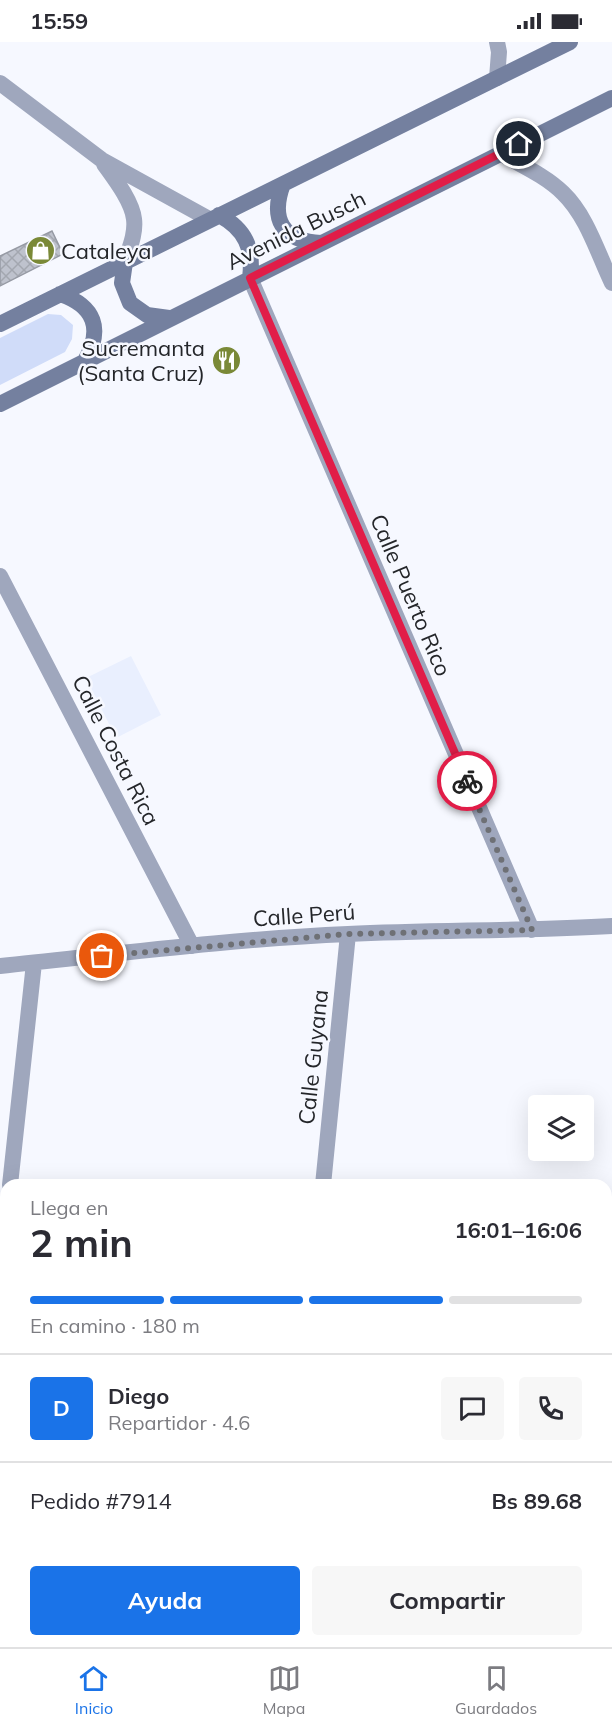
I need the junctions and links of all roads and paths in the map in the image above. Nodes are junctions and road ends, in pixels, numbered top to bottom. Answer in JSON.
{"nodes":[{"id":1,"x":497,"y":42,"type":"edge"},
{"id":2,"x":570,"y":42,"type":"edge"},
{"id":3,"x":496,"y":78,"type":"junction"},
{"id":4,"x":0,"y":83,"type":"edge"},
{"id":5,"x":612,"y":98,"type":"edge"},
{"id":6,"x":500,"y":153,"type":"junction"},
{"id":7,"x":102,"y":160,"type":"junction"},
{"id":8,"x":283,"y":184,"type":"junction"},
{"id":9,"x":214,"y":217,"type":"junction"},
{"id":10,"x":321,"y":243,"type":"junction"},
{"id":11,"x":125,"y":262,"type":"junction"},
{"id":12,"x":250,"y":278,"type":"junction"},
{"id":13,"x":612,"y":283,"type":"edge"},
{"id":14,"x":60,"y":294,"type":"junction"},
{"id":15,"x":169,"y":318,"type":"junction"},
{"id":16,"x":0,"y":324,"type":"edge"},
{"id":17,"x":85,"y":361,"type":"junction"},
{"id":18,"x":0,"y":404,"type":"edge"},
{"id":19,"x":0,"y":576,"type":"edge"},
{"id":20,"x":612,"y":926,"type":"edge"},
{"id":21,"x":532,"y":930,"type":"junction"},
{"id":22,"x":348,"y":934,"type":"junction"},
{"id":23,"x":192,"y":946,"type":"junction"},
{"id":24,"x":34,"y":963,"type":"junction"},
{"id":25,"x":0,"y":966,"type":"edge"},
{"id":26,"x":11,"y":1179,"type":"edge"},
{"id":27,"x":324,"y":1179,"type":"edge"}],
"edges":[{"from":1,"to":3,"type":"street"},
{"from":2,"to":3,"type":"main road"},
{"from":3,"to":8,"type":"main road"},
{"from":4,"to":7,"type":"street"},
{"from":5,"to":6,"type":"main road","name":"Avenida Busch"},
{"from":6,"to":10,"type":"main road","name":"Avenida Busch"},
{"from":6,"to":13,"type":"street"},
{"from":7,"to":9,"type":"street"},
{"from":7,"to":11,"type":"street"},
{"from":8,"to":9,"type":"main road"},
{"from":8,"to":10,"type":"main road"},
{"from":9,"to":11,"type":"main road"},
{"from":9,"to":12,"type":"main road"},
{"from":10,"to":12,"type":"main road","name":"Avenida Busch"},
{"from":11,"to":14,"type":"main road"},
{"from":11,"to":15,"type":"main road"},
{"from":12,"to":15,"type":"main road","name":"Avenida Busch"},
{"from":12,"to":21,"type":"street","name":"Calle Puerto Rico"},
{"from":14,"to":16,"type":"main road"},
{"from":14,"to":17,"type":"main road"},
{"from":15,"to":17,"type":"main road","name":"Avenida Busch"},
{"from":17,"to":18,"type":"main road","name":"Avenida Busch"},
{"from":19,"to":23,"type":"street","name":"Calle Costa Rica"},
{"from":20,"to":21,"type":"street","name":"Calle Perú"},
{"from":21,"to":22,"type":"street","name":"Calle Perú"},
{"from":22,"to":23,"type":"street","name":"Calle Perú"},
{"from":22,"to":27,"type":"street","name":"Calle Guyana"},
{"from":23,"to":24,"type":"street","name":"Calle Perú"},
{"from":24,"to":25,"type":"street","name":"Calle Perú"},
{"from":24,"to":26,"type":"street"}]}
